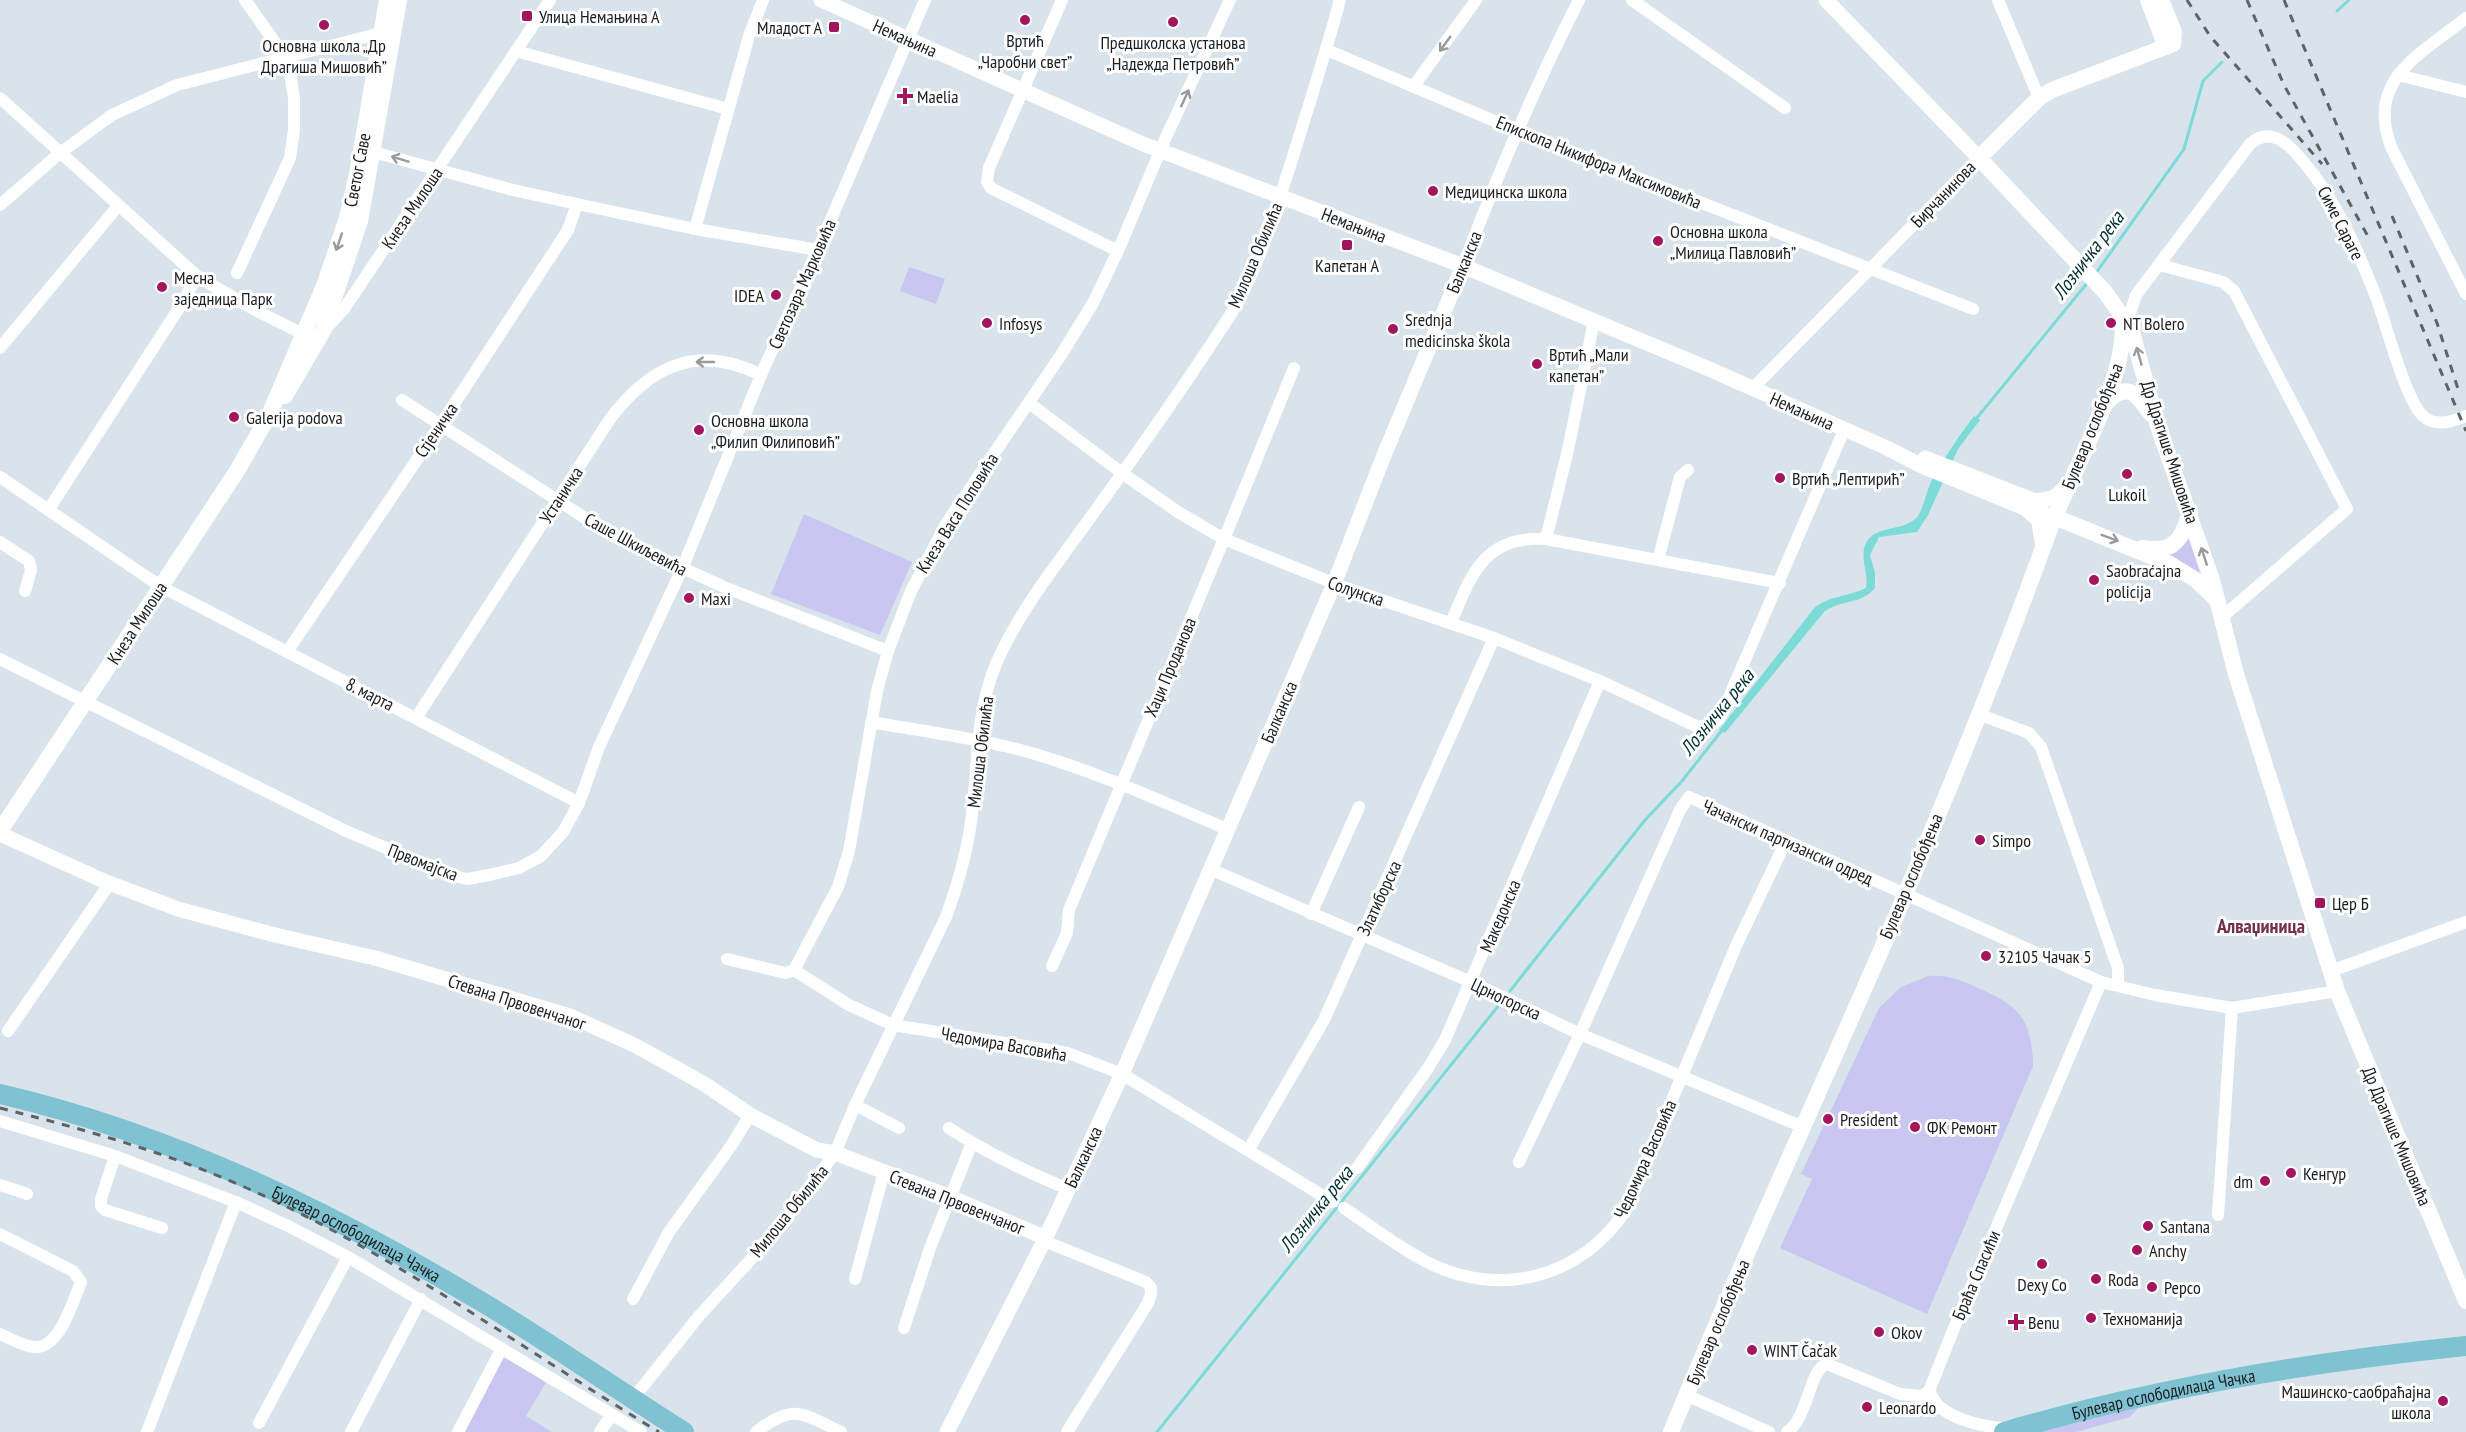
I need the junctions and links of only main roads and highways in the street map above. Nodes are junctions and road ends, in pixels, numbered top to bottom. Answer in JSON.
{"nodes":[{"id":1,"x":387,"y":0,"type":"edge"},
{"id":2,"x":399,"y":0,"type":"edge"},
{"id":3,"x":2148,"y":0,"type":"edge"},
{"id":4,"x":2161,"y":0,"type":"edge"},
{"id":5,"x":2166,"y":47,"type":"junction"},
{"id":6,"x":368,"y":150,"type":"junction"},
{"id":7,"x":1979,"y":158,"type":"joint"},
{"id":8,"x":2118,"y":309,"type":"junction"},
{"id":9,"x":323,"y":331,"type":"joint"},
{"id":10,"x":303,"y":334,"type":"joint"},
{"id":11,"x":2102,"y":407,"type":"junction"},
{"id":12,"x":270,"y":413,"type":"junction"},
{"id":13,"x":2157,"y":423,"type":"junction"},
{"id":14,"x":2067,"y":489,"type":"junction"},
{"id":15,"x":2027,"y":509,"type":"road end"},
{"id":16,"x":2190,"y":513,"type":"junction"},
{"id":17,"x":2055,"y":517,"type":"junction"},
{"id":18,"x":2087,"y":530,"type":"junction"},
{"id":19,"x":2132,"y":547,"type":"junction"},
{"id":20,"x":2043,"y":551,"type":"junction"},
{"id":21,"x":2217,"y":600,"type":"junction"},
{"id":22,"x":0,"y":832,"type":"edge"},
{"id":23,"x":0,"y":1094,"type":"edge"},
{"id":24,"x":2466,"y":1301,"type":"edge"},
{"id":25,"x":2466,"y":1346,"type":"edge"},
{"id":26,"x":2009,"y":1431,"type":"edge"},
{"id":27,"x":684,"y":1432,"type":"edge"},
{"id":28,"x":1671,"y":1432,"type":"edge"}],
"edges":[{"from":1,"to":6,"type":"main road","name":"Светог Саве"},
{"from":2,"to":6,"type":"main road","name":"Светог Саве"},
{"from":3,"to":5,"type":"main road"},
{"from":4,"to":5,"type":"main road"},
{"from":5,"to":7,"type":"main road","name":"Бирчанинова"},
{"from":6,"to":9,"type":"main road","name":"Светог Саве"},
{"from":6,"to":10,"type":"main road","name":"Светог Саве","one_way":true},
{"from":7,"to":8,"type":"main road","name":"Др Драгише Мишовића"},
{"from":8,"to":11,"type":"main road","name":"Булевар ослобођења"},
{"from":13,"to":8,"type":"main road","name":"Др Драгише Мишовића","one_way":true},
{"from":9,"to":12,"type":"main road","name":"Кнеза Милоша"},
{"from":10,"to":12,"type":"main road","name":"Кнеза Милоша"},
{"from":11,"to":13,"type":"main road"},
{"from":11,"to":14,"type":"main road","name":"Булевар ослобођења"},
{"from":12,"to":22,"type":"main road","name":"Кнеза Милоша"},
{"from":13,"to":16,"type":"main road","name":"Др Драгише Мишовића"},
{"from":14,"to":17,"type":"main road","name":"Булевар ослобођења"},
{"from":14,"to":18,"type":"main road"},
{"from":15,"to":20,"type":"main road"},
{"from":16,"to":19,"type":"main road"},
{"from":21,"to":16,"type":"main road","name":"Др Драгише Мишовића","one_way":true},
{"from":17,"to":18,"type":"main road","name":"Немањина"},
{"from":17,"to":20,"type":"main road","name":"Булевар ослобођења"},
{"from":18,"to":19,"type":"main road","name":"Немањина","one_way":true},
{"from":18,"to":20,"type":"main road"},
{"from":19,"to":21,"type":"main road","name":"Немањина"},
{"from":20,"to":28,"type":"main road","name":"Булевар ослобођења"},
{"from":21,"to":24,"type":"main road","name":"Др Драгише Мишовића"},
{"from":23,"to":27,"type":"main road","name":"Булевар ослободилаца Чачка"},
{"from":25,"to":26,"type":"main road","name":"Булевар ослободилаца Чачка"}]}
